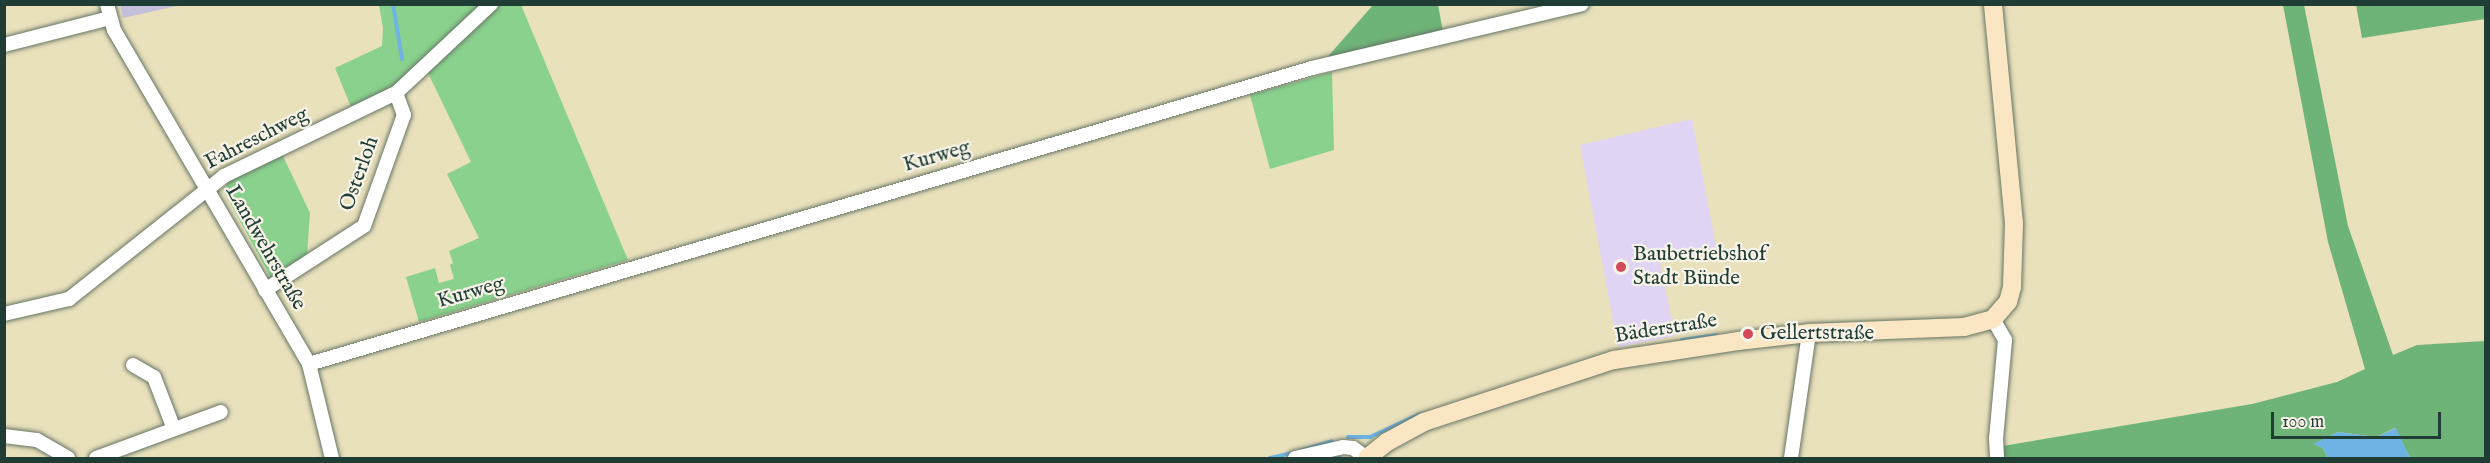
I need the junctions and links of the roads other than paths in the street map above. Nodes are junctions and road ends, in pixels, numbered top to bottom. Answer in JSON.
{"nodes":[{"id":1,"x":490,"y":4,"type":"edge"},
{"id":2,"x":1582,"y":4,"type":"edge"},
{"id":3,"x":1993,"y":4,"type":"edge"},
{"id":4,"x":108,"y":11,"type":"edge"},
{"id":5,"x":4,"y":45,"type":"edge"},
{"id":6,"x":396,"y":93,"type":"junction"},
{"id":7,"x":207,"y":189,"type":"junction"},
{"id":8,"x":265,"y":290,"type":"junction"},
{"id":9,"x":4,"y":314,"type":"edge"},
{"id":10,"x":1993,"y":319,"type":"junction"},
{"id":11,"x":1809,"y":333,"type":"junction"},
{"id":12,"x":309,"y":364,"type":"junction"},
{"id":13,"x":132,"y":365,"type":"dead end"},
{"id":14,"x":221,"y":412,"type":"dead end"},
{"id":15,"x":174,"y":429,"type":"junction"},
{"id":16,"x":4,"y":436,"type":"edge"},
{"id":17,"x":1371,"y":457,"type":"edge"},
{"id":18,"x":68,"y":459,"type":"edge"},
{"id":19,"x":96,"y":459,"type":"edge"},
{"id":20,"x":332,"y":459,"type":"edge"},
{"id":21,"x":1295,"y":459,"type":"edge"},
{"id":22,"x":1791,"y":459,"type":"edge"},
{"id":23,"x":1997,"y":459,"type":"edge"}],
"edges":[{"from":1,"to":6,"type":"street","name":"Fahreschweg"},
{"from":2,"to":12,"type":"street","name":"Kurweg"},
{"from":3,"to":10,"type":"street"},
{"from":4,"to":5,"type":"street"},
{"from":4,"to":7,"type":"street","name":"Landwehrstraße"},
{"from":6,"to":7,"type":"street","name":"Fahreschweg"},
{"from":6,"to":8,"type":"street","name":"Osterloh"},
{"from":7,"to":8,"type":"street","name":"Landwehrstraße"},
{"from":7,"to":9,"type":"street","name":"Fahreschweg"},
{"from":8,"to":12,"type":"street","name":"Landwehrstraße"},
{"from":10,"to":11,"type":"street","name":"Bäderstraße"},
{"from":10,"to":23,"type":"street"},
{"from":11,"to":17,"type":"street","name":"Bäderstraße"},
{"from":11,"to":22,"type":"street"},
{"from":12,"to":20,"type":"street","name":"Landwehrstraße"},
{"from":13,"to":15,"type":"street"},
{"from":14,"to":15,"type":"street"},
{"from":15,"to":19,"type":"street"},
{"from":16,"to":18,"type":"street"},
{"from":17,"to":21,"type":"street"}]}
